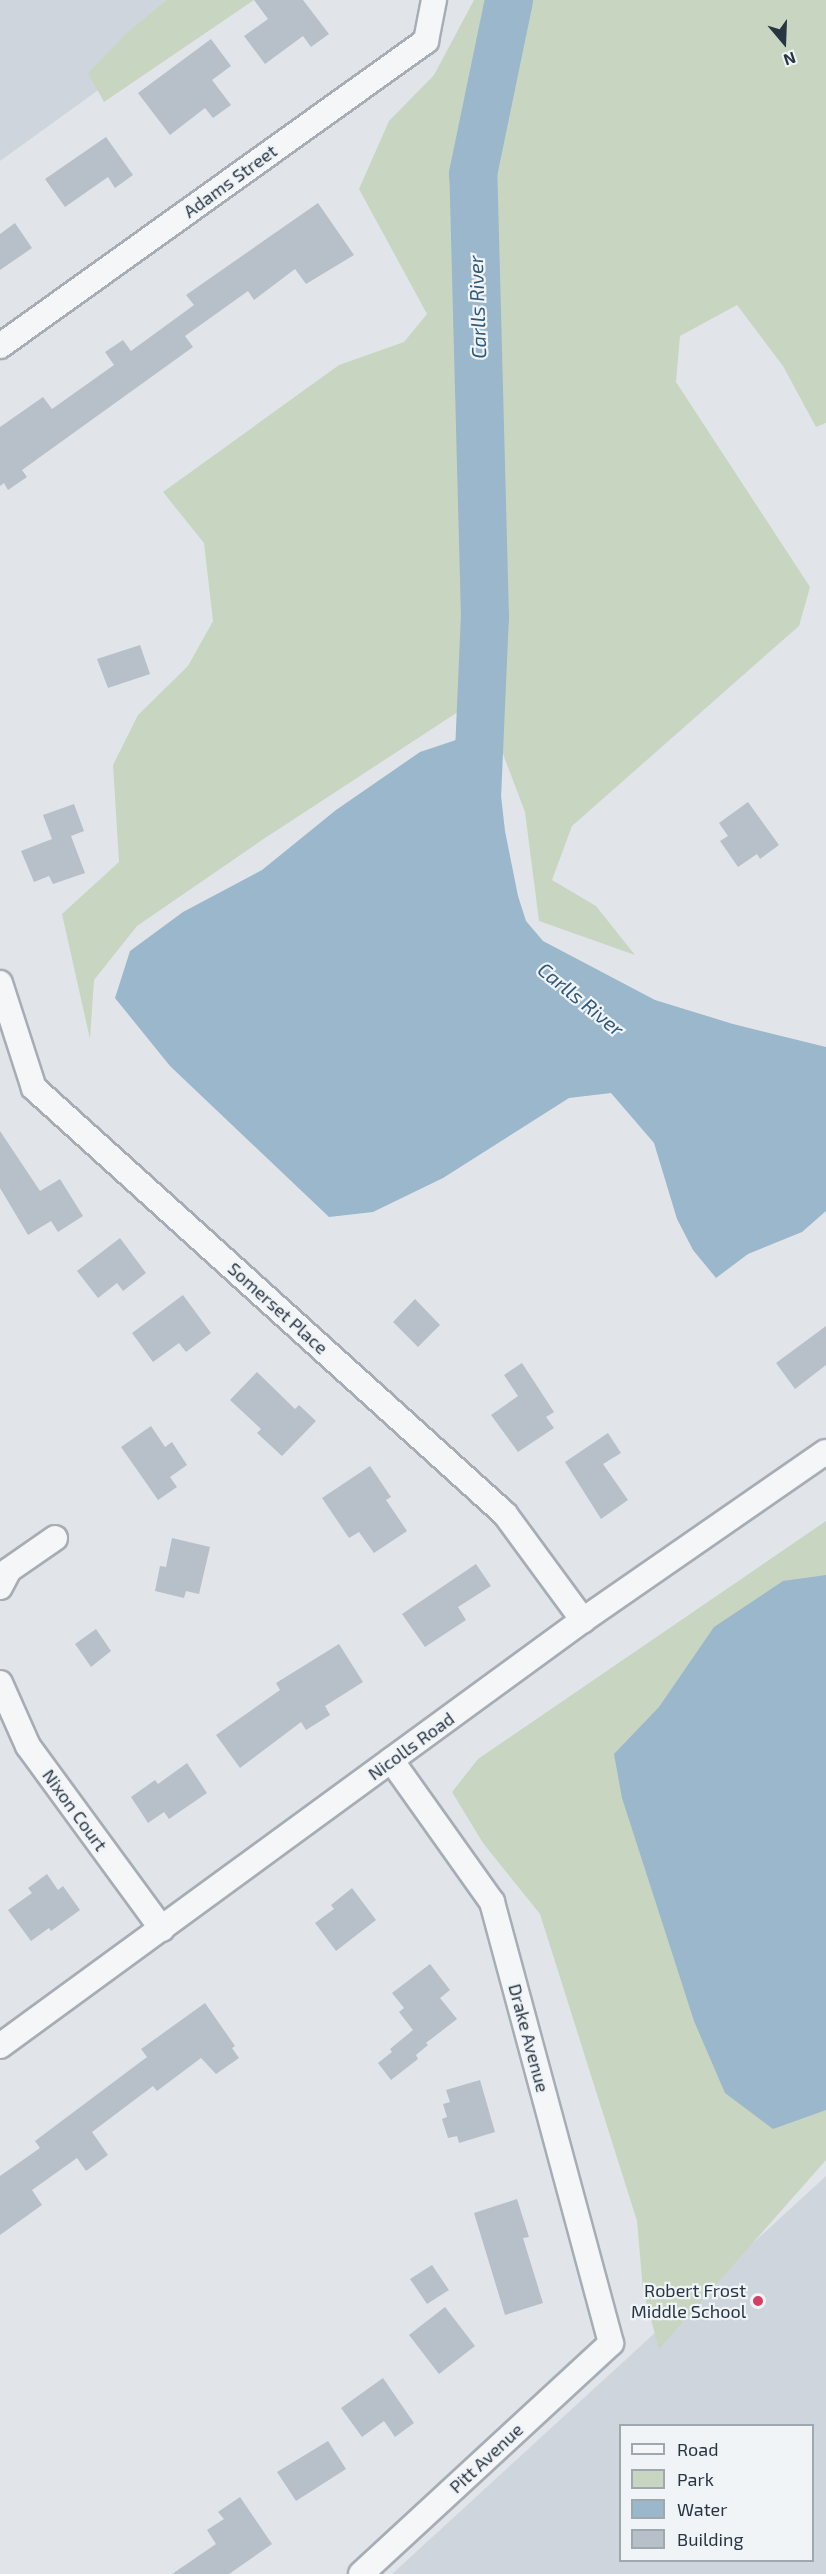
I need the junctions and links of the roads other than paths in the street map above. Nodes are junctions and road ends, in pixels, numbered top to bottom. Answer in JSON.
{"nodes":[{"id":1,"x":434,"y":0,"type":"edge"},
{"id":2,"x":0,"y":346,"type":"edge"},
{"id":3,"x":0,"y":983,"type":"edge"},
{"id":4,"x":8,"y":1036,"type":"edge"},
{"id":5,"x":826,"y":1452,"type":"edge"},
{"id":6,"x":55,"y":1538,"type":"dead end"},
{"id":7,"x":0,"y":1587,"type":"edge"},
{"id":8,"x":583,"y":1620,"type":"junction"},
{"id":9,"x":0,"y":1683,"type":"edge"},
{"id":10,"x":391,"y":1760,"type":"junction"},
{"id":11,"x":162,"y":1929,"type":"junction"},
{"id":12,"x":0,"y":2046,"type":"edge"},
{"id":13,"x":610,"y":2343,"type":"joint"},
{"id":14,"x":361,"y":2574,"type":"edge"}],
"edges":[{"from":1,"to":2,"type":"street","name":"Adams Street"},
{"from":3,"to":4,"type":"street","name":"Somerset Place"},
{"from":4,"to":8,"type":"street","name":"Somerset Place"},
{"from":5,"to":8,"type":"street","name":"Nicolls Road"},
{"from":6,"to":7,"type":"street"},
{"from":8,"to":10,"type":"street","name":"Nicolls Road"},
{"from":9,"to":11,"type":"street","name":"Nixon Court"},
{"from":10,"to":11,"type":"street","name":"Nicolls Road"},
{"from":10,"to":13,"type":"street","name":"Drake Avenue"},
{"from":11,"to":12,"type":"street","name":"Nicolls Road"},
{"from":13,"to":14,"type":"street","name":"Pitt Avenue"}]}
